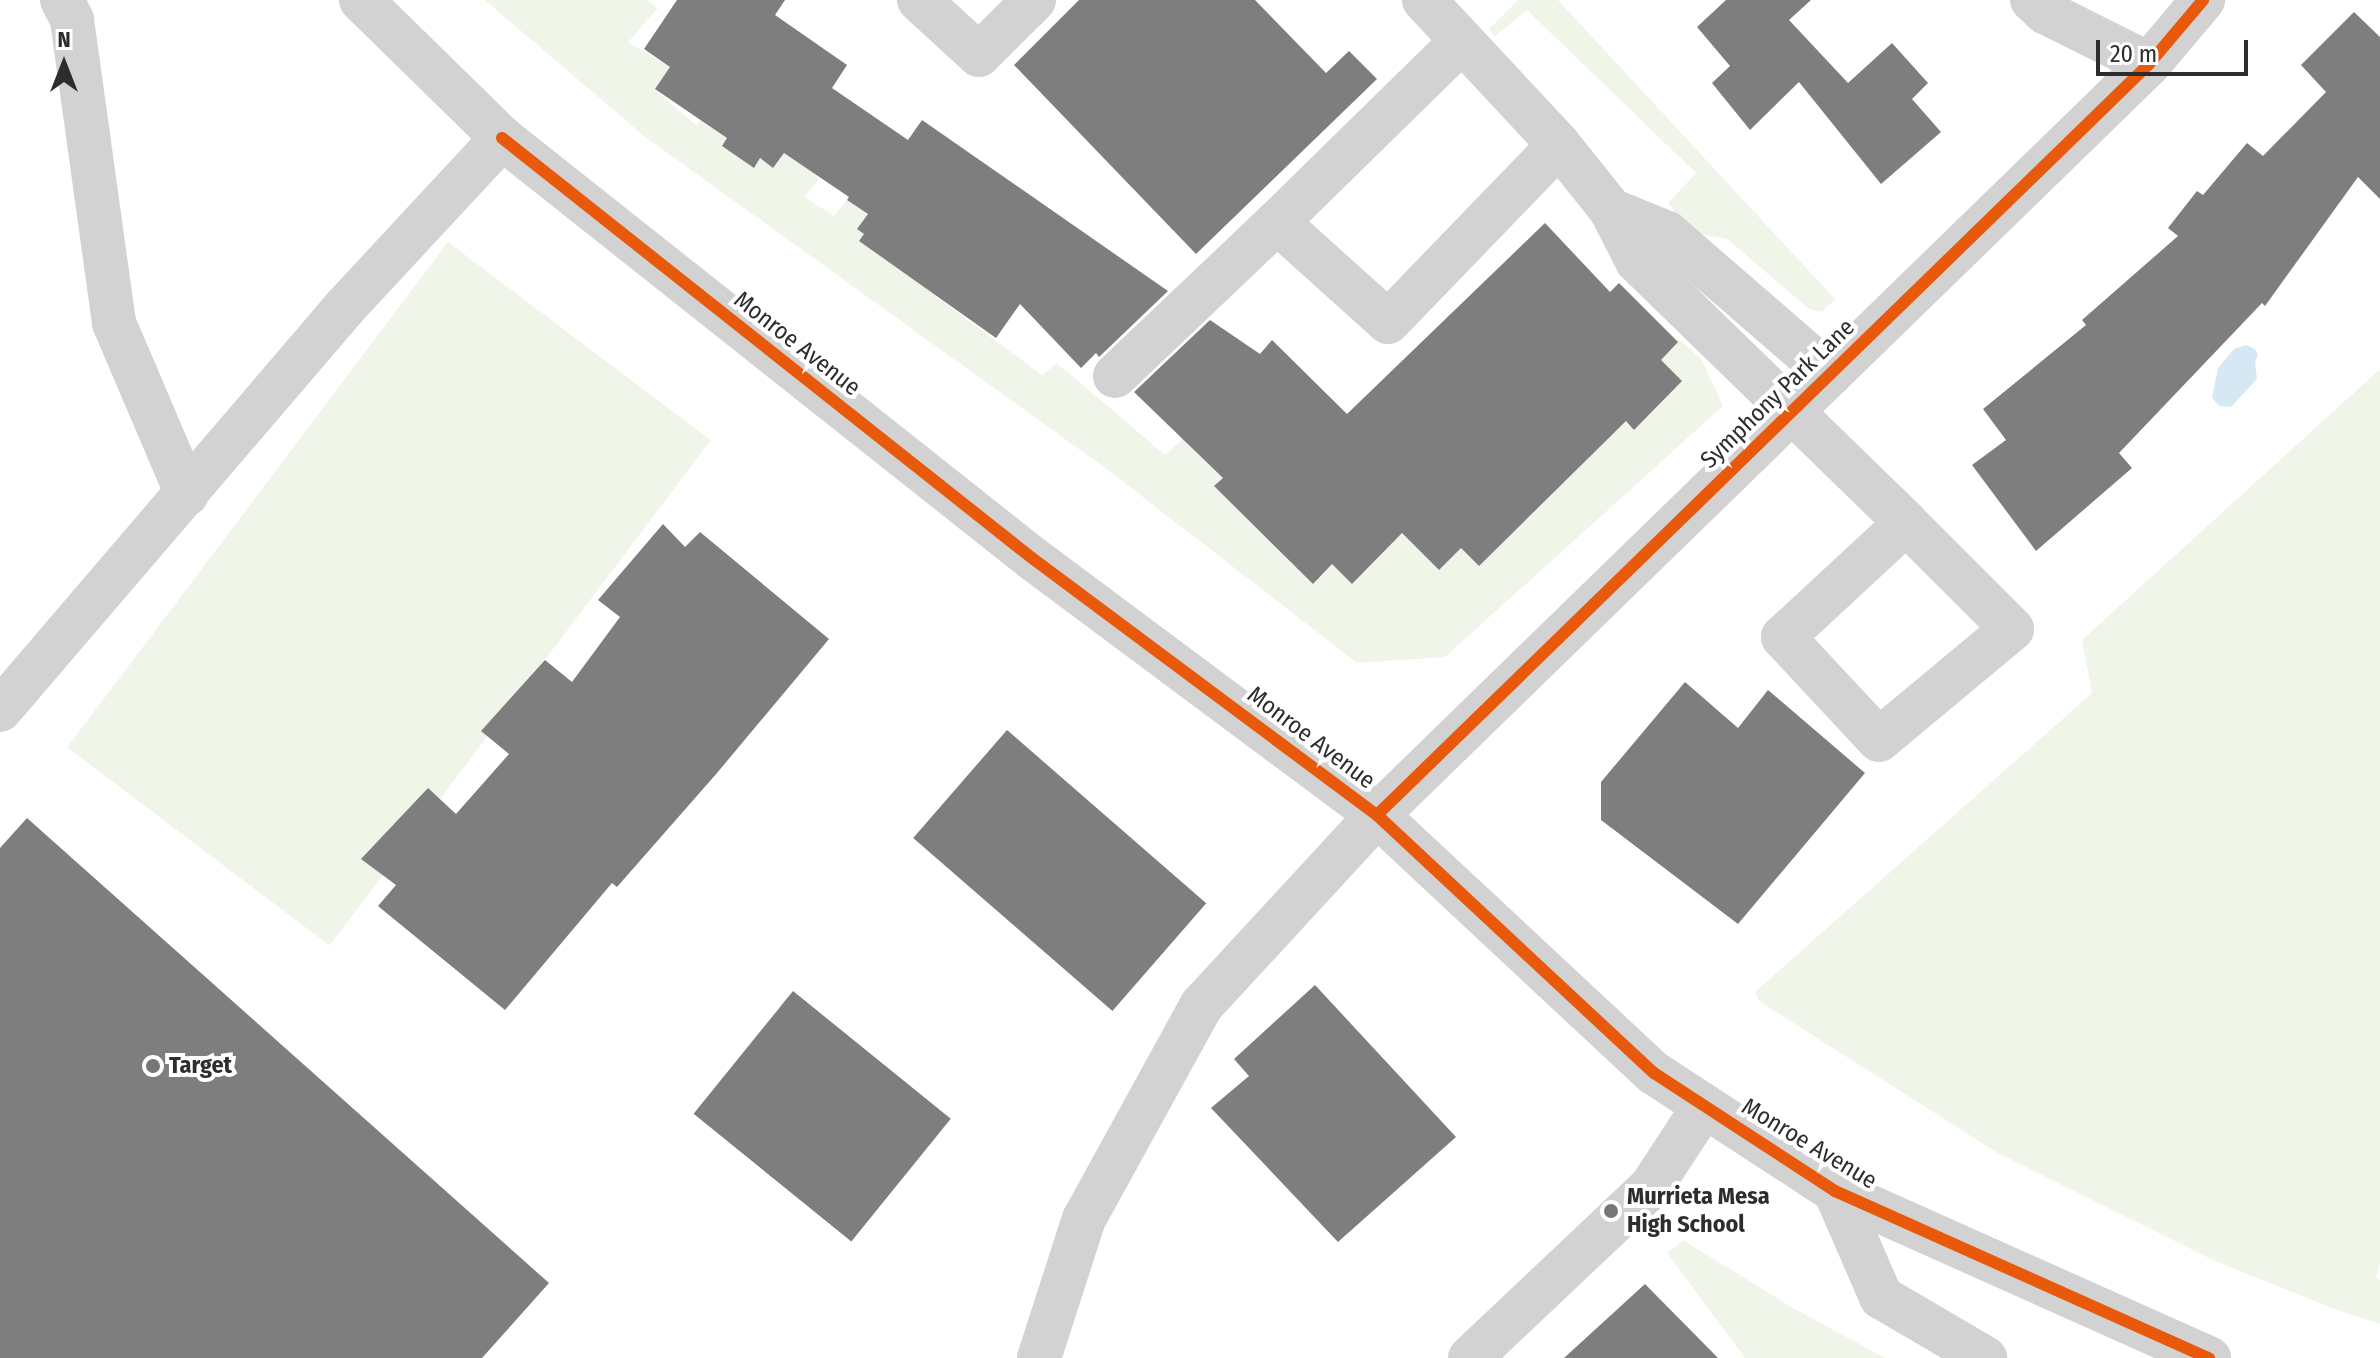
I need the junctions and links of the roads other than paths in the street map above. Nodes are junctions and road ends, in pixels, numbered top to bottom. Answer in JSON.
{"nodes":[{"id":1,"x":62,"y":0,"type":"edge"},
{"id":2,"x":361,"y":0,"type":"edge"},
{"id":3,"x":919,"y":0,"type":"edge"},
{"id":4,"x":1034,"y":0,"type":"edge"},
{"id":5,"x":1424,"y":0,"type":"edge"},
{"id":6,"x":2032,"y":0,"type":"edge"},
{"id":7,"x":2203,"y":0,"type":"edge"},
{"id":8,"x":1462,"y":41,"type":"junction"},
{"id":9,"x":2149,"y":64,"type":"junction"},
{"id":10,"x":502,"y":138,"type":"junction"},
{"id":11,"x":1559,"y":145,"type":"junction"},
{"id":12,"x":1611,"y":210,"type":"junction"},
{"id":13,"x":1277,"y":222,"type":"junction"},
{"id":14,"x":1693,"y":254,"type":"junction"},
{"id":15,"x":1663,"y":286,"type":"junction"},
{"id":16,"x":1830,"y":374,"type":"junction"},
{"id":17,"x":1115,"y":376,"type":"dead end"},
{"id":18,"x":1790,"y":413,"type":"junction"},
{"id":19,"x":187,"y":494,"type":"junction"},
{"id":20,"x":1906,"y":523,"type":"junction"},
{"id":21,"x":0,"y":710,"type":"edge"},
{"id":22,"x":1377,"y":815,"type":"junction"},
{"id":23,"x":1704,"y":1106,"type":"junction"},
{"id":24,"x":1835,"y":1191,"type":"junction"},
{"id":25,"x":1039,"y":1358,"type":"edge"},
{"id":26,"x":1470,"y":1358,"type":"edge"},
{"id":27,"x":1985,"y":1358,"type":"edge"},
{"id":28,"x":2209,"y":1358,"type":"edge"}],
"edges":[{"from":1,"to":19,"type":"street"},
{"from":2,"to":10,"type":"street","name":"Monroe Avenue"},
{"from":3,"to":4,"type":"street"},
{"from":5,"to":8,"type":"street"},
{"from":6,"to":9,"type":"street"},
{"from":7,"to":9,"type":"street","name":"Symphony Park Lane"},
{"from":8,"to":11,"type":"street"},
{"from":8,"to":13,"type":"street"},
{"from":9,"to":16,"type":"street","name":"Symphony Park Lane"},
{"from":10,"to":19,"type":"street"},
{"from":10,"to":22,"type":"street","name":"Monroe Avenue"},
{"from":11,"to":12,"type":"street"},
{"from":11,"to":13,"type":"street"},
{"from":12,"to":14,"type":"street"},
{"from":12,"to":15,"type":"street"},
{"from":13,"to":17,"type":"street"},
{"from":14,"to":15,"type":"street"},
{"from":14,"to":16,"type":"street"},
{"from":15,"to":18,"type":"street"},
{"from":16,"to":18,"type":"street","name":"Symphony Park Lane"},
{"from":18,"to":20,"type":"street"},
{"from":18,"to":22,"type":"street","name":"Symphony Park Lane"},
{"from":19,"to":21,"type":"street"},
{"from":20,"to":20,"type":"street"},
{"from":22,"to":23,"type":"street","name":"Monroe Avenue"},
{"from":22,"to":25,"type":"street","name":"Symphony Park Lane"},
{"from":23,"to":24,"type":"street","name":"Monroe Avenue"},
{"from":23,"to":26,"type":"street"},
{"from":24,"to":27,"type":"street"},
{"from":24,"to":28,"type":"street","name":"Monroe Avenue"}]}
